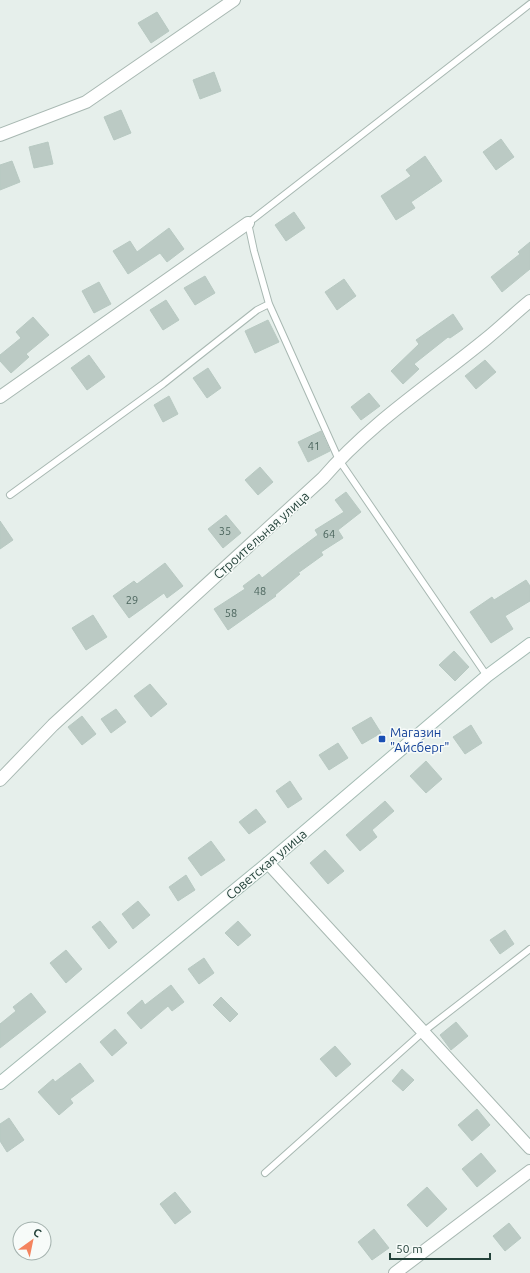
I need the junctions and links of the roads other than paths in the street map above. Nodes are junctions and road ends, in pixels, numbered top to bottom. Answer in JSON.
{"nodes":[{"id":1,"x":234,"y":0,"type":"edge"},
{"id":2,"x":530,"y":4,"type":"edge"},
{"id":3,"x":0,"y":135,"type":"edge"},
{"id":4,"x":248,"y":223,"type":"junction"},
{"id":5,"x":530,"y":301,"type":"edge"},
{"id":6,"x":269,"y":304,"type":"junction"},
{"id":7,"x":0,"y":397,"type":"edge"},
{"id":8,"x":339,"y":460,"type":"junction"},
{"id":9,"x":10,"y":495,"type":"dead end"},
{"id":10,"x":530,"y":644,"type":"edge"},
{"id":11,"x":487,"y":676,"type":"junction"},
{"id":12,"x":0,"y":780,"type":"edge"},
{"id":13,"x":268,"y":863,"type":"junction"},
{"id":14,"x":530,"y":949,"type":"edge"},
{"id":15,"x":423,"y":1032,"type":"junction"},
{"id":16,"x":0,"y":1083,"type":"edge"},
{"id":17,"x":530,"y":1148,"type":"edge"},
{"id":18,"x":530,"y":1170,"type":"edge"},
{"id":19,"x":265,"y":1173,"type":"dead end"},
{"id":20,"x":395,"y":1273,"type":"edge"}],
"edges":[{"from":1,"to":3,"type":"street"},
{"from":2,"to":4,"type":"lane"},
{"from":4,"to":6,"type":"lane"},
{"from":4,"to":7,"type":"street"},
{"from":5,"to":8,"type":"street","name":"Строительная улица"},
{"from":6,"to":8,"type":"lane"},
{"from":6,"to":9,"type":"lane"},
{"from":8,"to":11,"type":"lane"},
{"from":8,"to":12,"type":"street","name":"Строительная улица"},
{"from":10,"to":11,"type":"street","name":"Советская улица"},
{"from":11,"to":13,"type":"street","name":"Советская улица"},
{"from":13,"to":15,"type":"street"},
{"from":13,"to":16,"type":"street","name":"Советская улица"},
{"from":14,"to":15,"type":"lane"},
{"from":15,"to":17,"type":"street"},
{"from":15,"to":19,"type":"lane"},
{"from":18,"to":20,"type":"street"}]}
